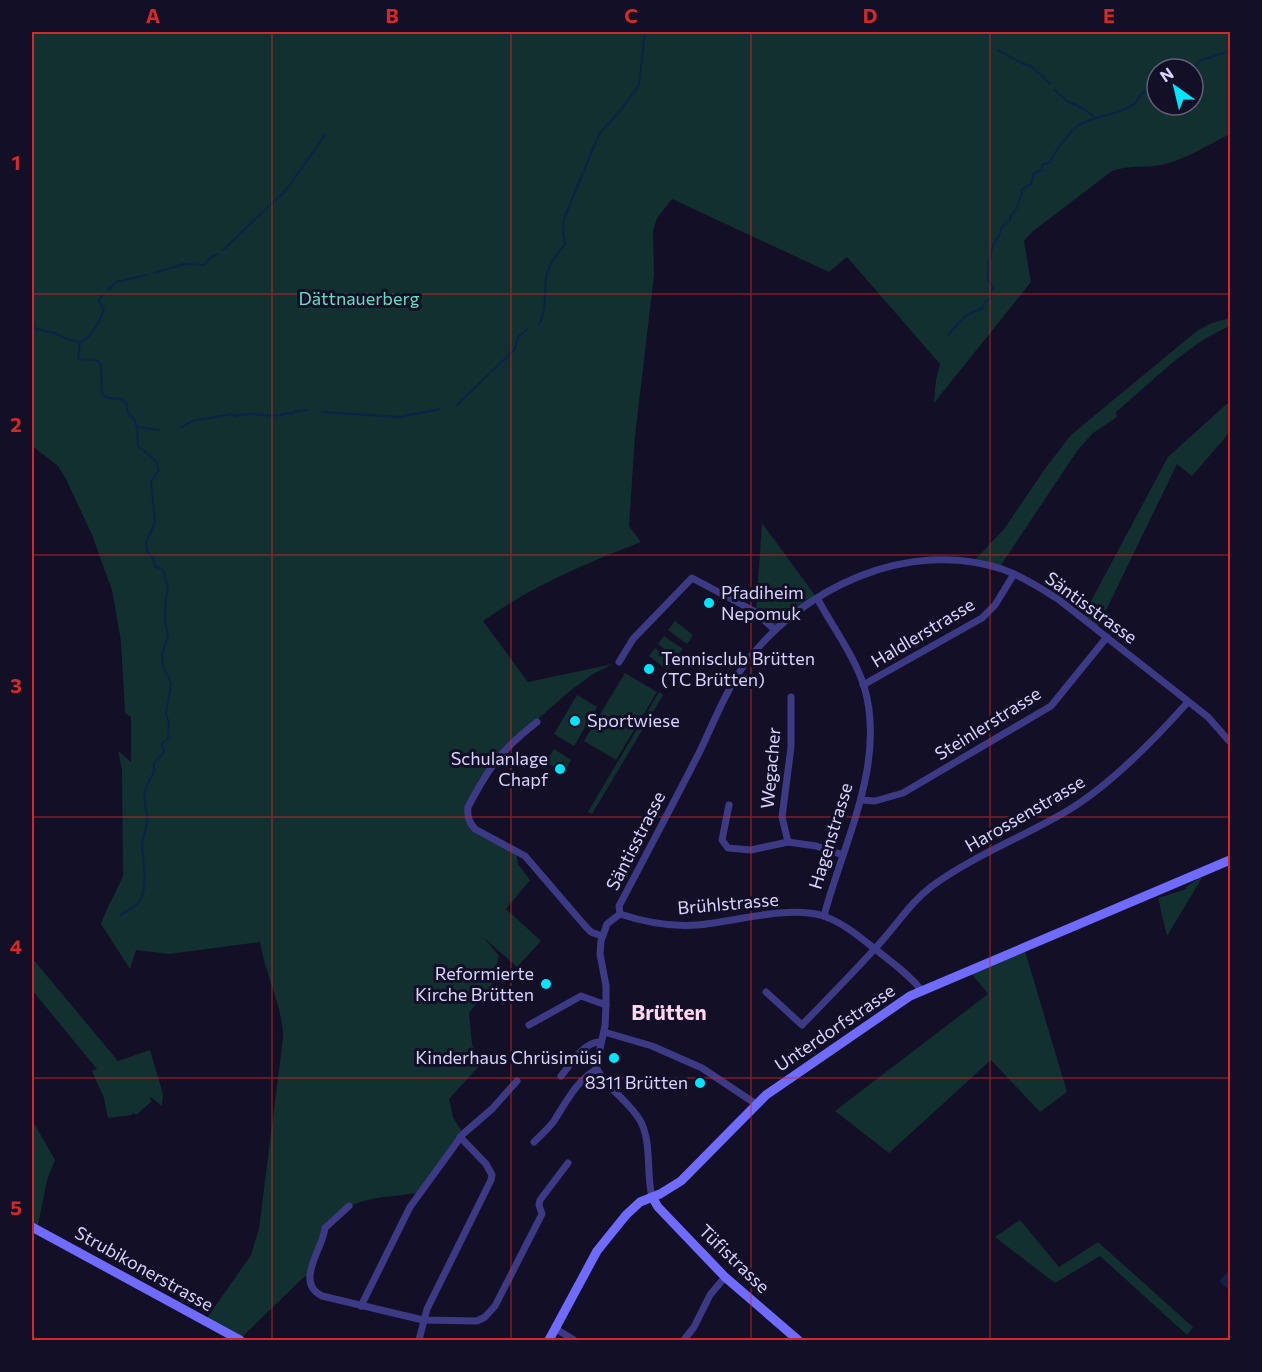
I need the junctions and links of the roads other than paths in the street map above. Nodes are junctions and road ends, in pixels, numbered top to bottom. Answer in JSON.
{"nodes":[{"id":1,"x":1014,"y":574,"type":"junction"},
{"id":2,"x":817,"y":598,"type":"junction"},
{"id":3,"x":775,"y":630,"type":"junction"},
{"id":4,"x":1107,"y":637,"type":"junction"},
{"id":5,"x":619,"y":662,"type":"dead end"},
{"id":6,"x":863,"y":685,"type":"junction"},
{"id":7,"x":791,"y":697,"type":"dead end"},
{"id":8,"x":1188,"y":702,"type":"junction"},
{"id":9,"x":537,"y":722,"type":"dead end"},
{"id":10,"x":1230,"y":742,"type":"edge"},
{"id":11,"x":861,"y":800,"type":"junction"},
{"id":12,"x":729,"y":806,"type":"dead end"},
{"id":13,"x":788,"y":842,"type":"junction"},
{"id":14,"x":843,"y":855,"type":"junction"},
{"id":15,"x":1230,"y":860,"type":"edge"},
{"id":16,"x":620,"y":914,"type":"junction"},
{"id":17,"x":824,"y":916,"type":"junction"},
{"id":18,"x":602,"y":936,"type":"junction"},
{"id":19,"x":874,"y":949,"type":"junction"},
{"id":20,"x":922,"y":990,"type":"junction"},
{"id":21,"x":766,"y":992,"type":"dead end"},
{"id":22,"x":606,"y":1005,"type":"junction"},
{"id":23,"x":530,"y":1025,"type":"dead end"},
{"id":24,"x":604,"y":1032,"type":"junction"},
{"id":25,"x":601,"y":1042,"type":"junction"},
{"id":26,"x":597,"y":1069,"type":"junction"},
{"id":27,"x":561,"y":1076,"type":"dead end"},
{"id":28,"x":517,"y":1082,"type":"dead end"},
{"id":29,"x":756,"y":1104,"type":"junction"},
{"id":30,"x":461,"y":1135,"type":"junction"},
{"id":31,"x":534,"y":1142,"type":"dead end"},
{"id":32,"x":568,"y":1163,"type":"dead end"},
{"id":33,"x":652,"y":1197,"type":"junction"},
{"id":34,"x":349,"y":1206,"type":"dead end"},
{"id":35,"x":32,"y":1227,"type":"edge"},
{"id":36,"x":725,"y":1277,"type":"junction"},
{"id":37,"x":361,"y":1305,"type":"junction"},
{"id":38,"x":423,"y":1320,"type":"junction"},
{"id":39,"x":556,"y":1329,"type":"junction"},
{"id":40,"x":240,"y":1341,"type":"edge"},
{"id":41,"x":419,"y":1341,"type":"edge"},
{"id":42,"x":549,"y":1341,"type":"edge"},
{"id":43,"x":574,"y":1341,"type":"edge"},
{"id":44,"x":684,"y":1341,"type":"edge"},
{"id":45,"x":798,"y":1341,"type":"edge"}],
"edges":[{"from":1,"to":2,"type":"street","name":"Säntisstrasse"},
{"from":1,"to":4,"type":"street","name":"Säntisstrasse"},
{"from":1,"to":6,"type":"street","name":"Haldlerstrasse"},
{"from":2,"to":3,"type":"street","name":"Säntisstrasse"},
{"from":2,"to":6,"type":"street","name":"Hagenstrasse"},
{"from":3,"to":5,"type":"street"},
{"from":3,"to":16,"type":"street","name":"Säntisstrasse"},
{"from":4,"to":8,"type":"street","name":"Säntisstrasse"},
{"from":4,"to":11,"type":"street","name":"Steinlerstrasse"},
{"from":6,"to":11,"type":"street","name":"Hagenstrasse"},
{"from":7,"to":13,"type":"street","name":"Wegacher"},
{"from":8,"to":10,"type":"street","name":"Säntisstrasse"},
{"from":8,"to":19,"type":"street","name":"Harossenstrasse"},
{"from":9,"to":18,"type":"street"},
{"from":11,"to":14,"type":"street","name":"Hagenstrasse"},
{"from":12,"to":13,"type":"street"},
{"from":13,"to":14,"type":"street"},
{"from":14,"to":17,"type":"street","name":"Hagenstrasse"},
{"from":15,"to":20,"type":"street","name":"Unterdorfstrasse"},
{"from":16,"to":17,"type":"street","name":"Brühlstrasse"},
{"from":16,"to":18,"type":"street","name":"Säntisstrasse"},
{"from":17,"to":19,"type":"street","name":"Brühlstrasse"},
{"from":18,"to":22,"type":"street"},
{"from":19,"to":20,"type":"street","name":"Brühlstrasse"},
{"from":19,"to":21,"type":"street","name":"Harossenstrasse"},
{"from":20,"to":29,"type":"street","name":"Unterdorfstrasse"},
{"from":22,"to":23,"type":"street"},
{"from":22,"to":24,"type":"street"},
{"from":24,"to":25,"type":"street"},
{"from":24,"to":29,"type":"street"},
{"from":25,"to":26,"type":"street"},
{"from":25,"to":27,"type":"street"},
{"from":26,"to":31,"type":"street"},
{"from":26,"to":33,"type":"street"},
{"from":28,"to":30,"type":"street"},
{"from":29,"to":33,"type":"street","name":"Unterdorfstrasse"},
{"from":30,"to":37,"type":"street"},
{"from":30,"to":38,"type":"street"},
{"from":32,"to":38,"type":"street"},
{"from":33,"to":36,"type":"street","name":"Tüfistrasse"},
{"from":33,"to":39,"type":"street","name":"Unterdorfstrasse"},
{"from":34,"to":37,"type":"street"},
{"from":35,"to":40,"type":"street","name":"Strubikonerstrasse"},
{"from":36,"to":44,"type":"street"},
{"from":36,"to":45,"type":"street","name":"Tüfistrasse"},
{"from":37,"to":38,"type":"street"},
{"from":38,"to":41,"type":"street"},
{"from":39,"to":42,"type":"street","name":"Unterdorfstrasse"},
{"from":39,"to":43,"type":"street"}]}
